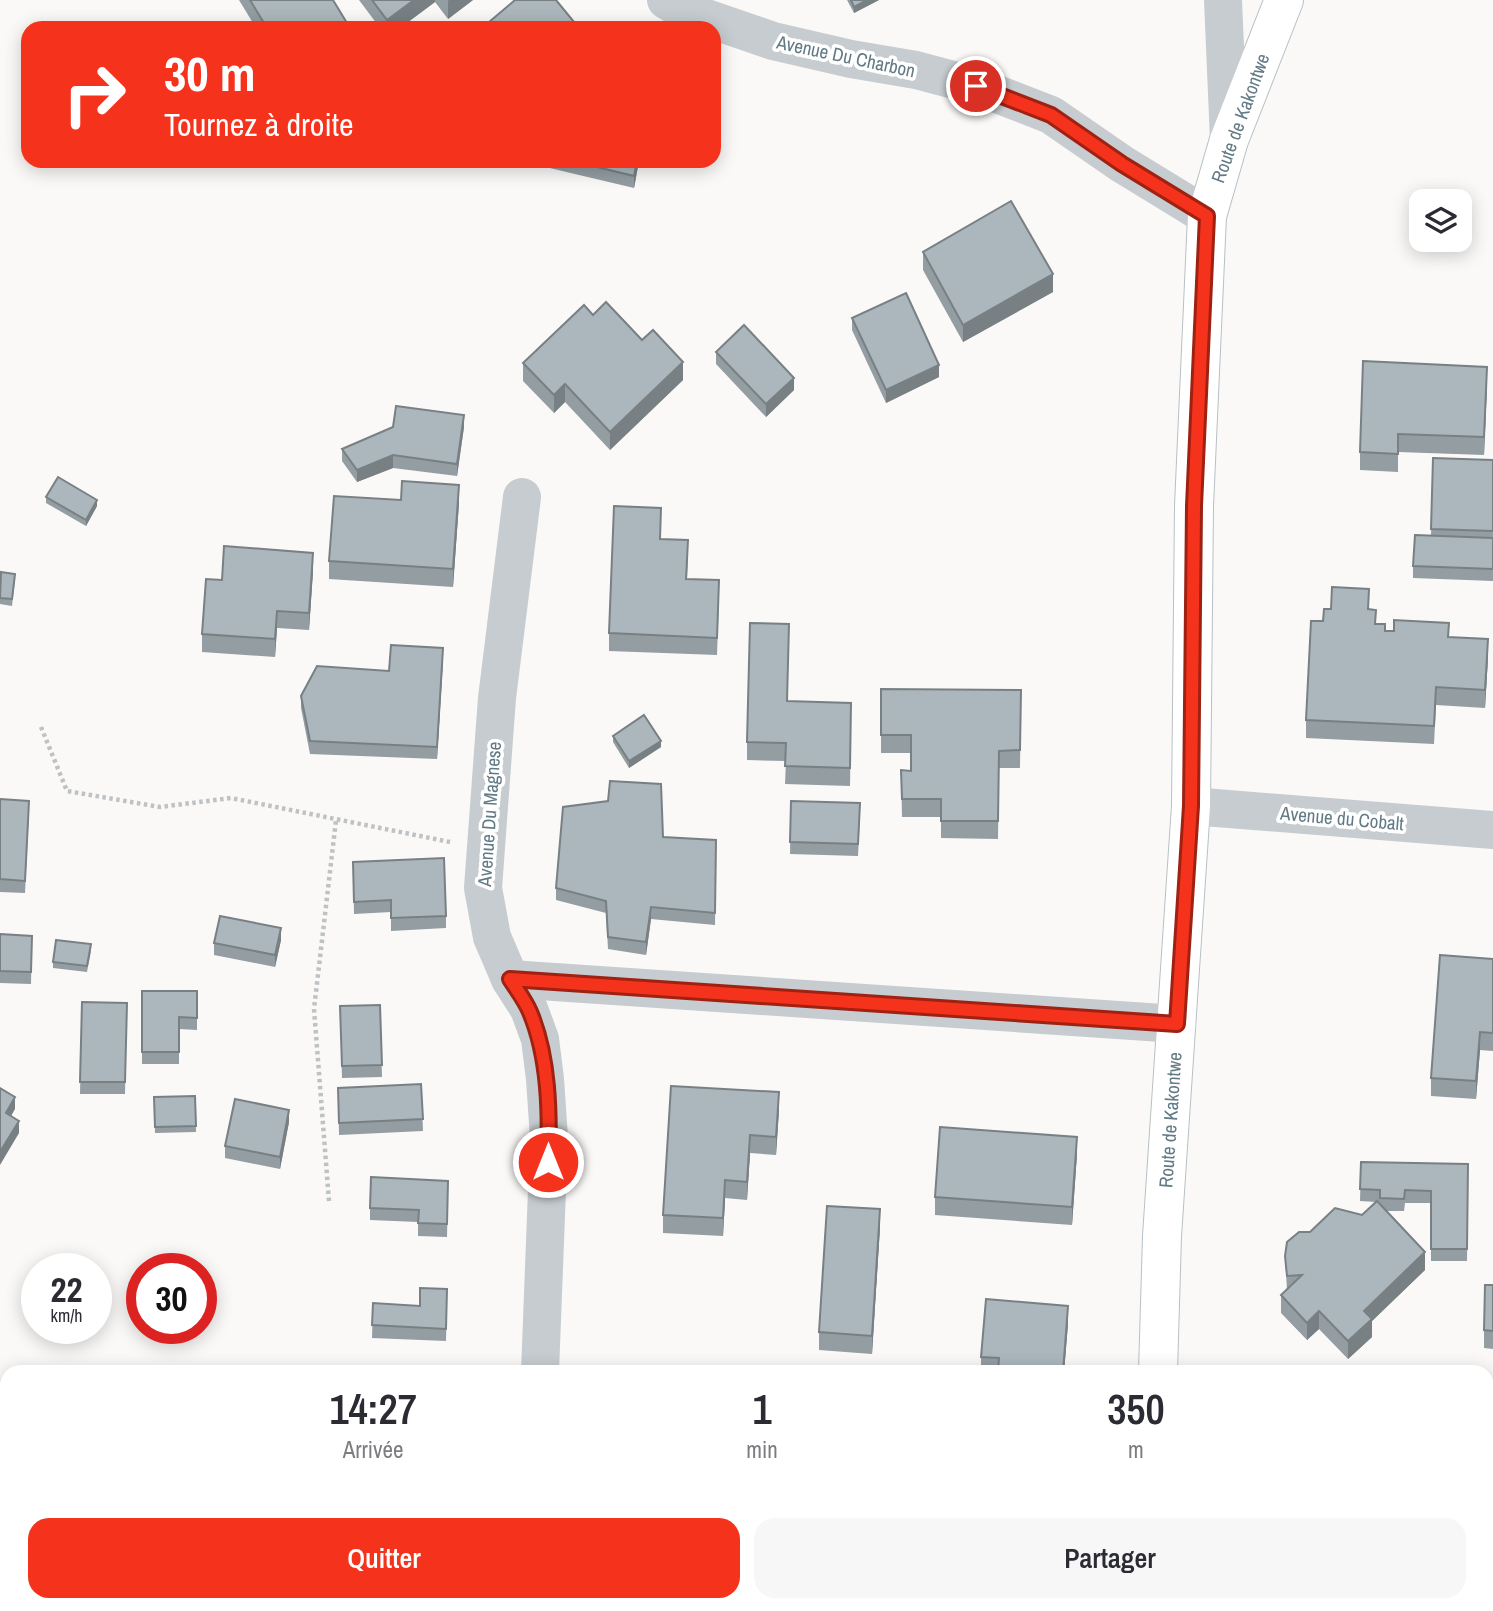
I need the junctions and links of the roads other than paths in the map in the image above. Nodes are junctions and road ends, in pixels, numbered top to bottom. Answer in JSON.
{"nodes":[{"id":1,"x":666,"y":0,"type":"edge"},
{"id":2,"x":1223,"y":0,"type":"edge"},
{"id":3,"x":1284,"y":0,"type":"edge"},
{"id":4,"x":716,"y":21,"type":"edge"},
{"id":5,"x":721,"y":23,"type":"edge"},
{"id":6,"x":1229,"y":140,"type":"junction"},
{"id":7,"x":1207,"y":216,"type":"junction"},
{"id":8,"x":522,"y":497,"type":"dead end"},
{"id":9,"x":1191,"y":806,"type":"junction"},
{"id":10,"x":1493,"y":830,"type":"edge"},
{"id":11,"x":510,"y":979,"type":"junction"},
{"id":12,"x":1177,"y":1024,"type":"junction"},
{"id":13,"x":540,"y":1365,"type":"edge"},
{"id":14,"x":1158,"y":1365,"type":"edge"}],
"edges":[{"from":1,"to":4,"type":"street","name":"Avenue Du Charbon"},
{"from":2,"to":6,"type":"street"},
{"from":3,"to":6,"type":"street","name":"Route de Kakontwe"},
{"from":5,"to":7,"type":"street","name":"Avenue Du Charbon"},
{"from":6,"to":7,"type":"street","name":"Route de Kakontwe"},
{"from":7,"to":9,"type":"street","name":"Route de Kakontwe"},
{"from":8,"to":11,"type":"street","name":"Avenue Du Magnese"},
{"from":9,"to":10,"type":"street","name":"Avenue du Cobalt"},
{"from":9,"to":12,"type":"street","name":"Route de Kakontwe"},
{"from":11,"to":12,"type":"street"},
{"from":11,"to":13,"type":"street","name":"Avenue Du Magnese"},
{"from":12,"to":14,"type":"street","name":"Route de Kakontwe"}]}
